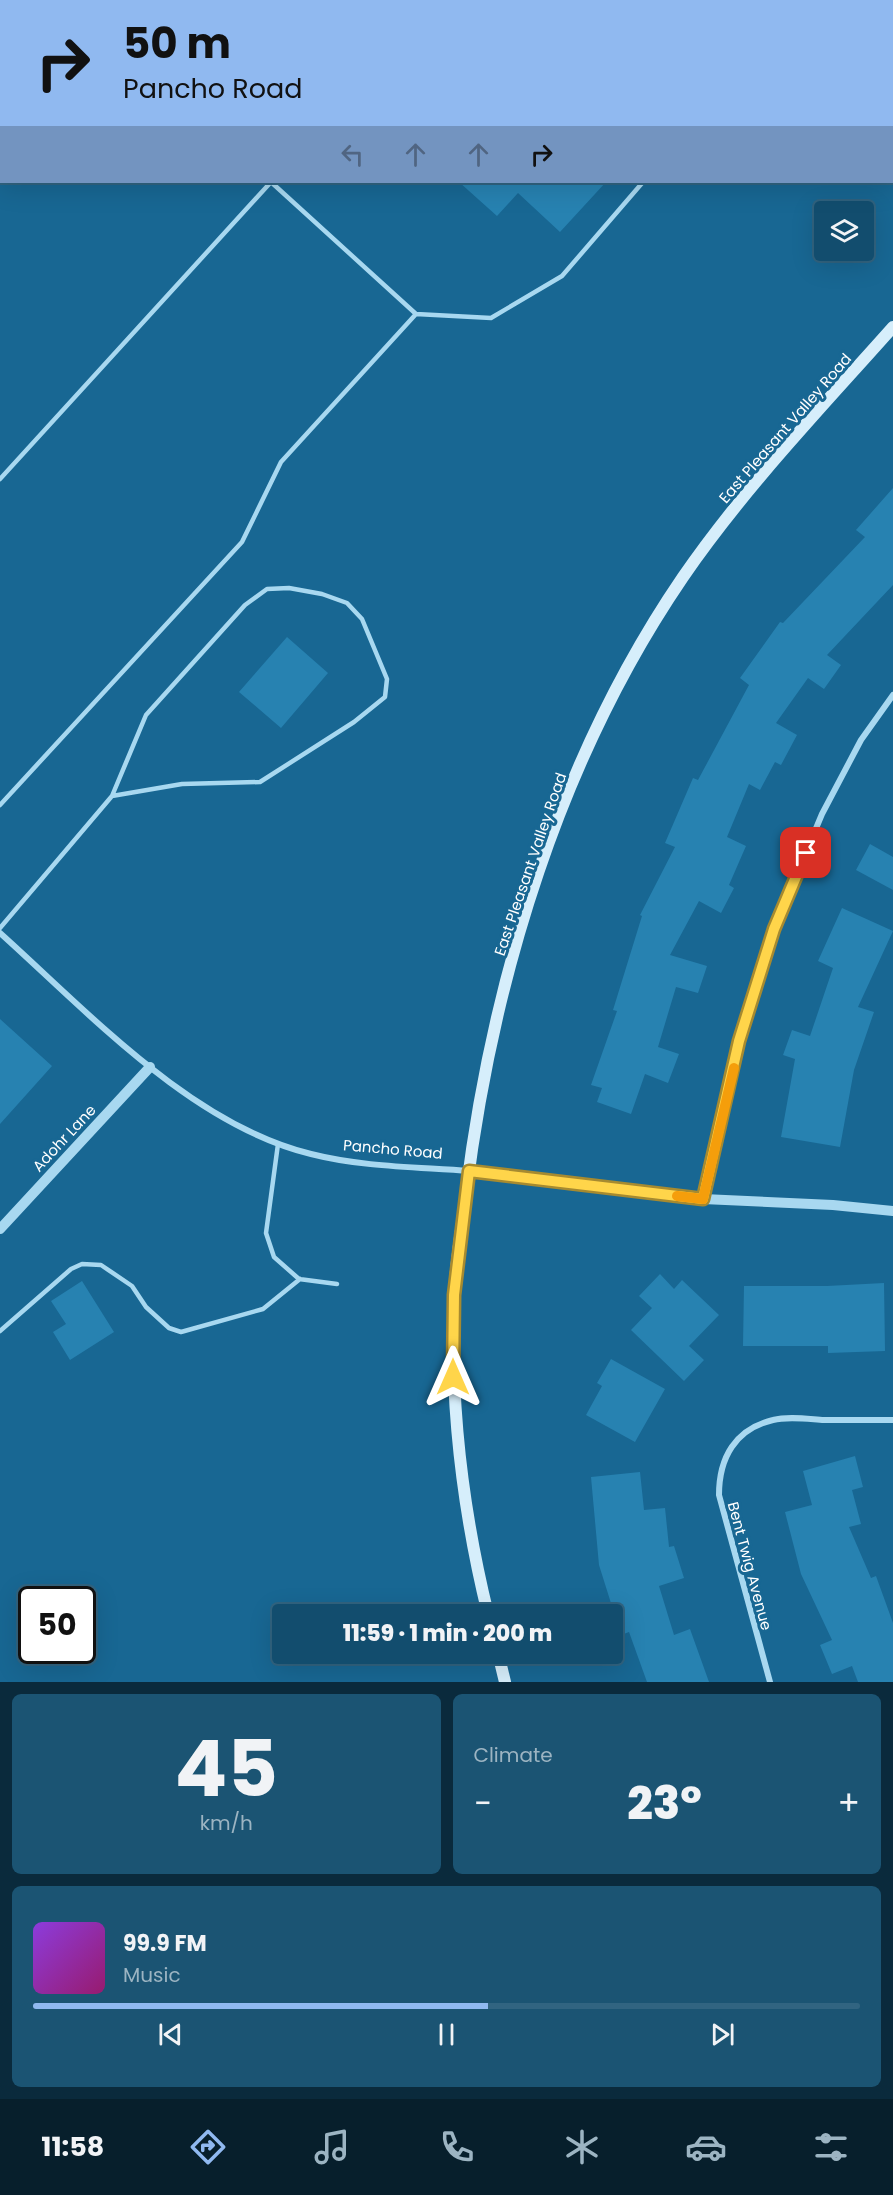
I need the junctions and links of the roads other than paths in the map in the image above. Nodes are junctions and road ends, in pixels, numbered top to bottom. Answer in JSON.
{"nodes":[{"id":1,"x":270,"y":183,"type":"edge"},
{"id":2,"x":272,"y":183,"type":"edge"},
{"id":3,"x":642,"y":183,"type":"edge"},
{"id":4,"x":416,"y":314,"type":"junction"},
{"id":5,"x":893,"y":327,"type":"edge"},
{"id":6,"x":0,"y":479,"type":"edge"},
{"id":7,"x":893,"y":694,"type":"edge"},
{"id":8,"x":112,"y":796,"type":"junction"},
{"id":9,"x":0,"y":805,"type":"edge"},
{"id":10,"x":0,"y":928,"type":"edge"},
{"id":11,"x":0,"y":933,"type":"edge"},
{"id":12,"x":150,"y":1067,"type":"junction"},
{"id":13,"x":278,"y":1144,"type":"junction"},
{"id":14,"x":469,"y":1171,"type":"junction"},
{"id":15,"x":703,"y":1199,"type":"junction"},
{"id":16,"x":893,"y":1211,"type":"edge"},
{"id":17,"x":0,"y":1229,"type":"edge"},
{"id":18,"x":300,"y":1279,"type":"junction"},
{"id":19,"x":337,"y":1284,"type":"dead end"},
{"id":20,"x":0,"y":1331,"type":"edge"},
{"id":21,"x":893,"y":1420,"type":"edge"},
{"id":22,"x":486,"y":1604,"type":"edge"},
{"id":23,"x":501,"y":1664,"type":"edge"},
{"id":24,"x":505,"y":1682,"type":"edge"},
{"id":25,"x":770,"y":1682,"type":"edge"}],
"edges":[{"from":1,"to":6,"type":"lane"},
{"from":2,"to":4,"type":"lane"},
{"from":3,"to":4,"type":"lane"},
{"from":4,"to":9,"type":"lane"},
{"from":5,"to":14,"type":"main road","name":"East Pleasant Valley Road"},
{"from":7,"to":15,"type":"street"},
{"from":8,"to":8,"type":"lane"},
{"from":8,"to":10,"type":"lane"},
{"from":11,"to":12,"type":"street","name":"Pancho Road"},
{"from":12,"to":13,"type":"street","name":"Pancho Road"},
{"from":12,"to":17,"type":"street","name":"Adohr Lane"},
{"from":13,"to":14,"type":"street","name":"Pancho Road"},
{"from":13,"to":18,"type":"lane"},
{"from":14,"to":15,"type":"street","name":"Pancho Road"},
{"from":14,"to":22,"type":"main road","name":"East Pleasant Valley Road"},
{"from":15,"to":16,"type":"street","name":"Pancho Road"},
{"from":18,"to":19,"type":"lane"},
{"from":18,"to":20,"type":"lane"},
{"from":21,"to":25,"type":"street","name":"Bent Twig Avenue"},
{"from":23,"to":24,"type":"main road"}]}
